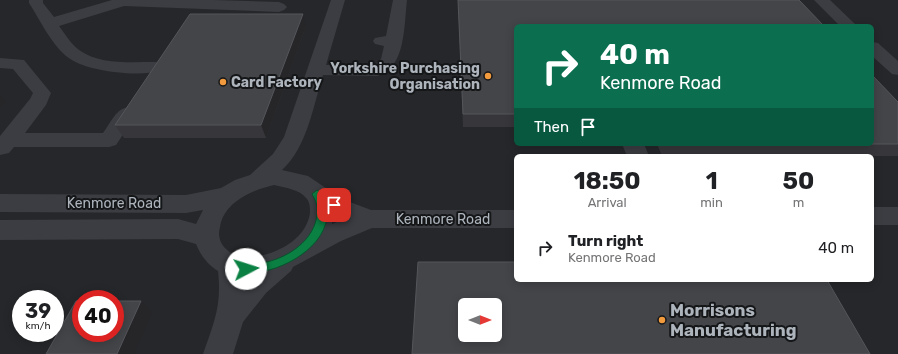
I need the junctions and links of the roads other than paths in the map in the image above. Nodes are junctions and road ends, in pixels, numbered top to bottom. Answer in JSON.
{"nodes":[{"id":1,"x":36,"y":0,"type":"edge"},
{"id":2,"x":123,"y":0,"type":"edge"},
{"id":3,"x":338,"y":0,"type":"edge"},
{"id":4,"x":400,"y":0,"type":"edge"},
{"id":5,"x":820,"y":0,"type":"edge"},
{"id":6,"x":279,"y":7,"type":"dead end"},
{"id":7,"x":51,"y":23,"type":"junction"},
{"id":8,"x":847,"y":24,"type":"edge"},
{"id":9,"x":874,"y":49,"type":"edge"},
{"id":10,"x":0,"y":63,"type":"edge"},
{"id":11,"x":155,"y":67,"type":"edge"},
{"id":12,"x":315,"y":70,"type":"junction"},
{"id":13,"x":898,"y":70,"type":"edge"},
{"id":14,"x":128,"y":112,"type":"edge"},
{"id":15,"x":294,"y":138,"type":"junction"},
{"id":16,"x":4,"y":145,"type":"edge"},
{"id":17,"x":258,"y":180,"type":"junction"},
{"id":18,"x":312,"y":189,"type":"junction"},
{"id":19,"x":227,"y":196,"type":"junction"},
{"id":20,"x":0,"y":203,"type":"edge"},
{"id":21,"x":874,"y":216,"type":"edge"},
{"id":22,"x":898,"y":216,"type":"edge"},
{"id":23,"x":514,"y":218,"type":"edge"},
{"id":24,"x":370,"y":219,"type":"junction"},
{"id":25,"x":0,"y":230,"type":"edge"},
{"id":26,"x":206,"y":236,"type":"junction"},
{"id":27,"x":294,"y":255,"type":"junction"},
{"id":28,"x":230,"y":266,"type":"junction"},
{"id":29,"x":231,"y":314,"type":"junction"},
{"id":30,"x":218,"y":354,"type":"edge"}],
"edges":[{"from":1,"to":7,"type":"street"},
{"from":2,"to":6,"type":"street"},
{"from":2,"to":7,"type":"street"},
{"from":3,"to":12,"type":"street"},
{"from":4,"to":12,"type":"street"},
{"from":5,"to":8,"type":"street"},
{"from":7,"to":11,"type":"street"},
{"from":9,"to":13,"type":"street"},
{"from":10,"to":16,"type":"street"},
{"from":12,"to":15,"type":"street"},
{"from":14,"to":16,"type":"street"},
{"from":15,"to":17,"type":"street"},
{"from":15,"to":18,"type":"street"},
{"from":17,"to":18,"type":"street","name":"Kenmore Road"},
{"from":17,"to":19,"type":"street","name":"Kenmore Road"},
{"from":18,"to":24,"type":"street","name":"Kenmore Road"},
{"from":18,"to":27,"type":"street"},
{"from":19,"to":20,"type":"street","name":"Kenmore Road"},
{"from":19,"to":26,"type":"street","name":"Kenmore Road"},
{"from":21,"to":22,"type":"street"},
{"from":23,"to":24,"type":"street","name":"Kenmore Road"},
{"from":24,"to":27,"type":"street","name":"Kenmore Road"},
{"from":25,"to":26,"type":"street","name":"Kenmore Road"},
{"from":26,"to":28,"type":"street","name":"Kenmore Road"},
{"from":27,"to":28,"type":"street","name":"Kenmore Road"},
{"from":27,"to":29,"type":"street"},
{"from":28,"to":29,"type":"street"},
{"from":29,"to":30,"type":"street"}]}
